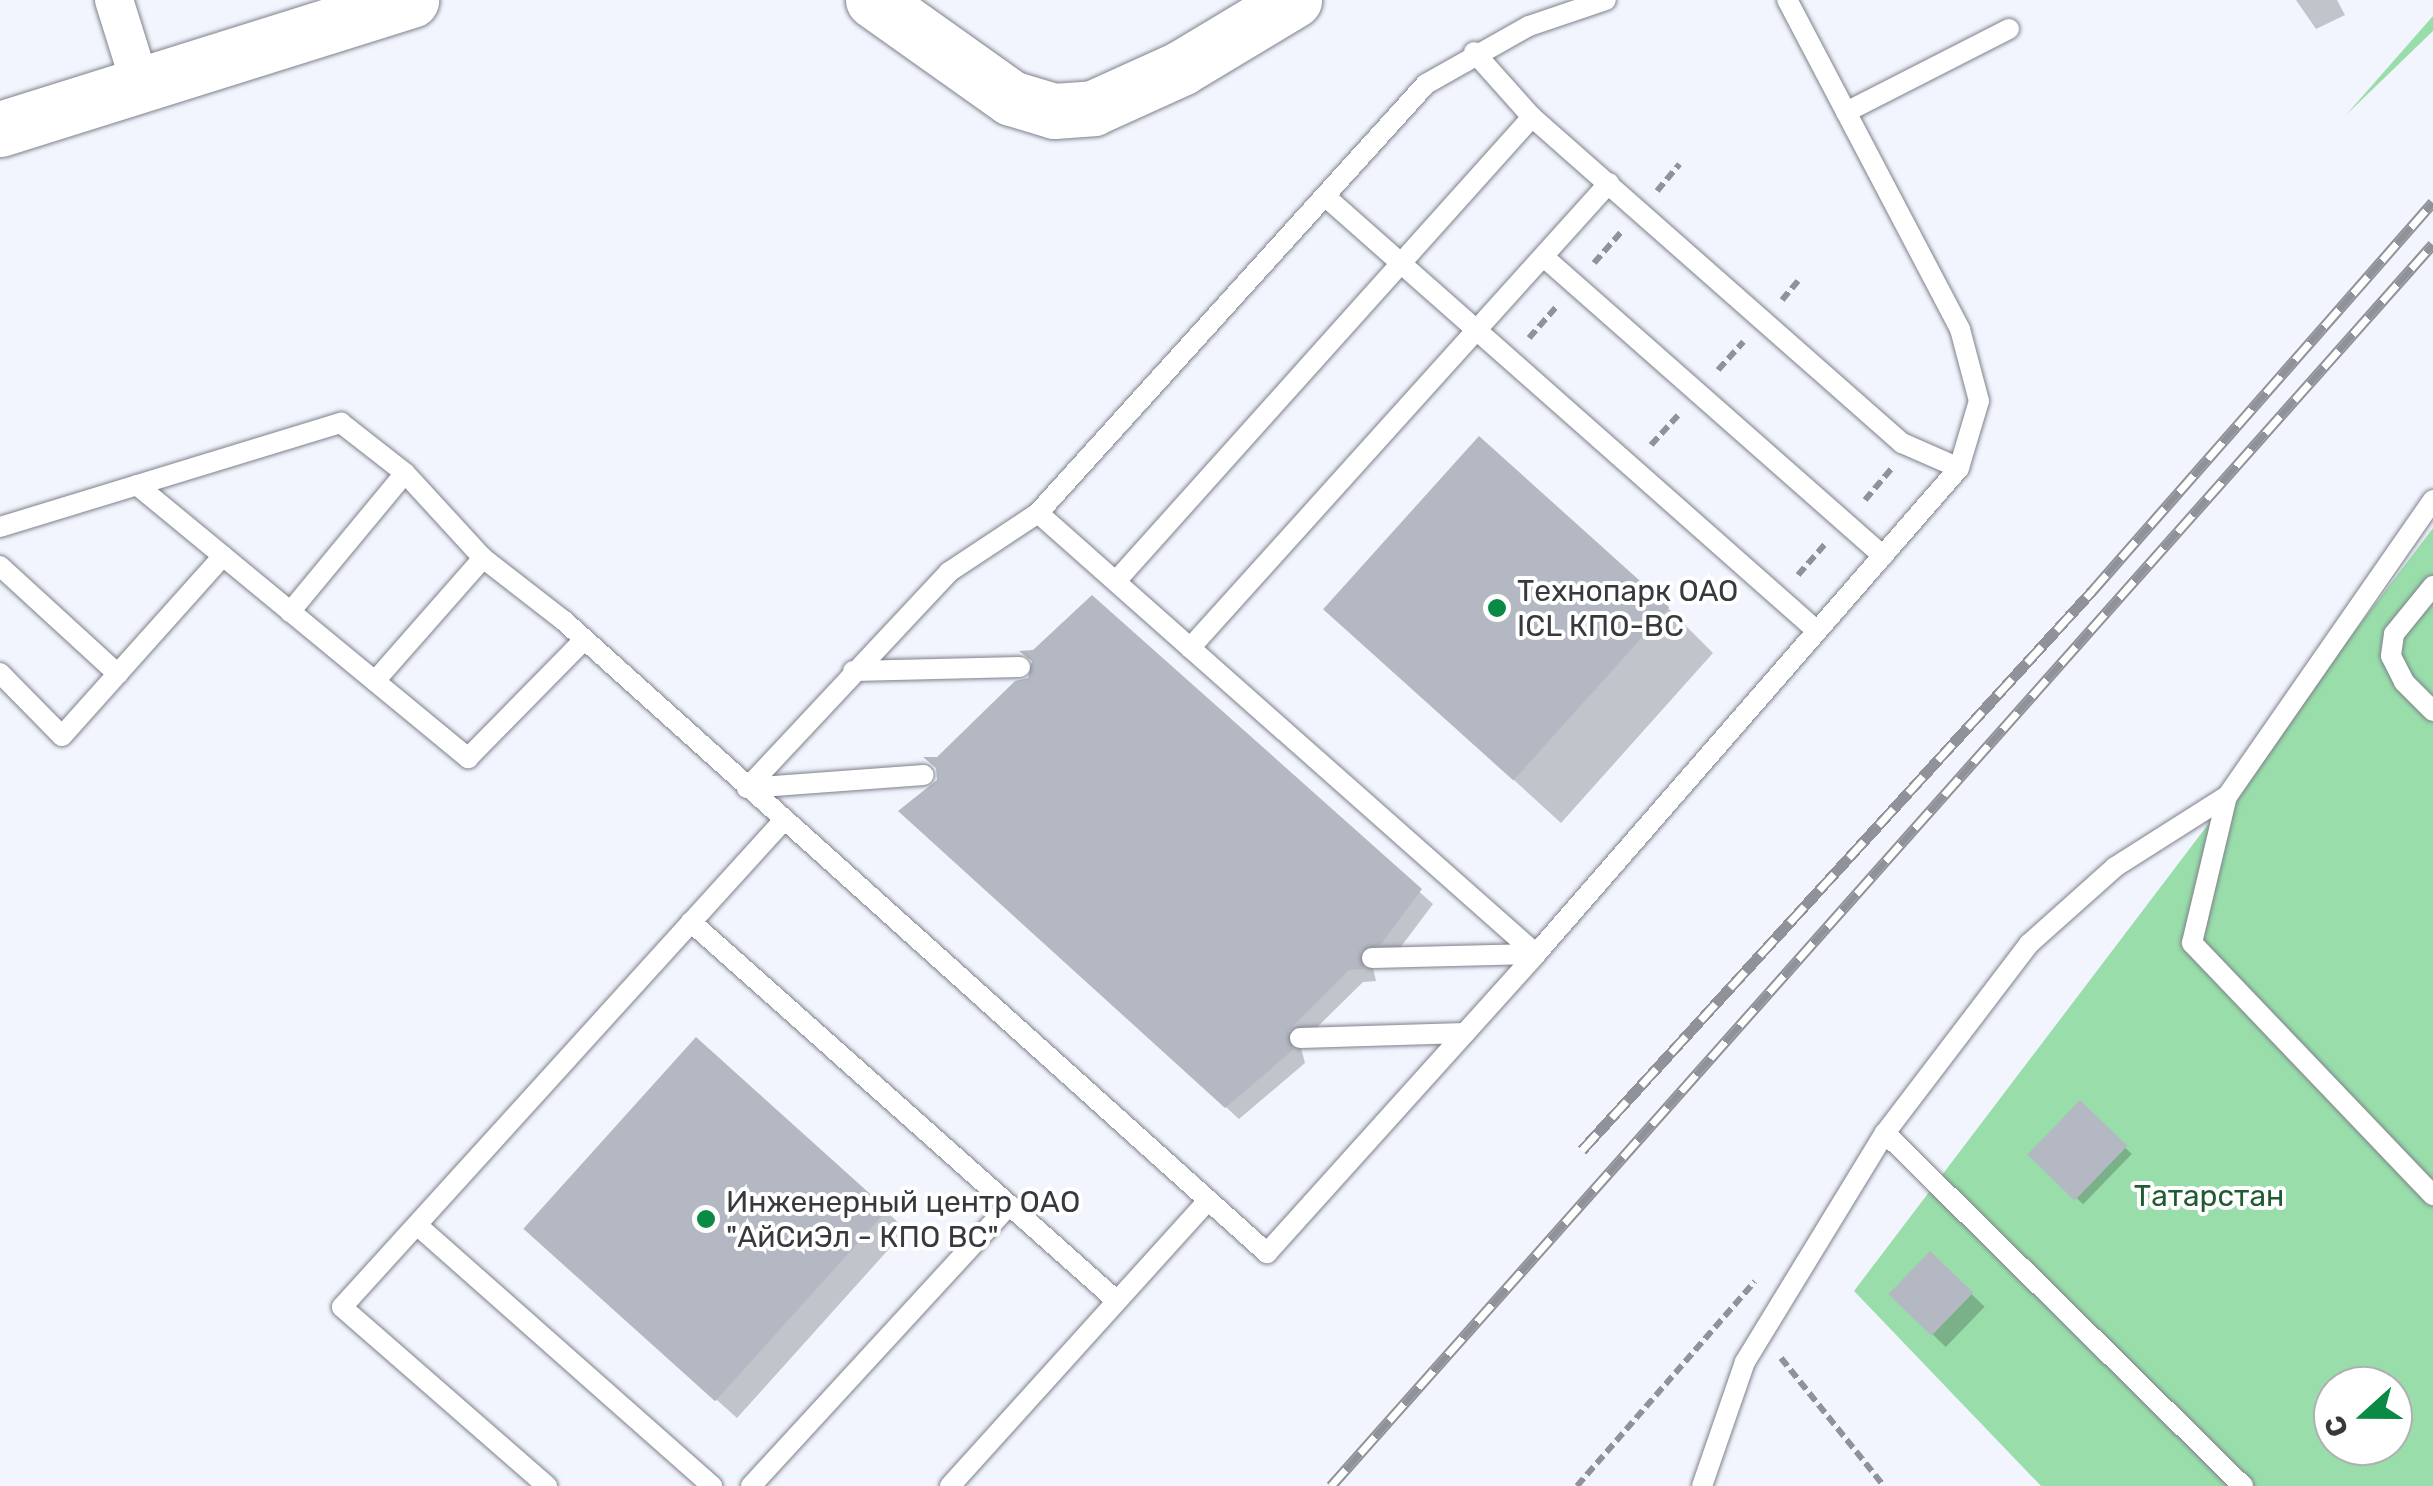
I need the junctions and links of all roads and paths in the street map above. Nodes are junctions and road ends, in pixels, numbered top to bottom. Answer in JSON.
{"nodes":[{"id":1,"x":114,"y":0,"type":"edge"},
{"id":2,"x":411,"y":0,"type":"edge"},
{"id":3,"x":873,"y":0,"type":"edge"},
{"id":4,"x":949,"y":0,"type":"edge"},
{"id":5,"x":1294,"y":0,"type":"edge"},
{"id":6,"x":1606,"y":0,"type":"edge"},
{"id":7,"x":1787,"y":0,"type":"edge"},
{"id":8,"x":2009,"y":30,"type":"dead end"},
{"id":9,"x":1474,"y":52,"type":"junction"},
{"id":10,"x":960,"y":59,"type":"junction"},
{"id":11,"x":140,"y":82,"type":"junction"},
{"id":12,"x":1846,"y":112,"type":"junction"},
{"id":13,"x":1532,"y":116,"type":"junction"},
{"id":14,"x":0,"y":129,"type":"edge"},
{"id":15,"x":1608,"y":184,"type":"junction"},
{"id":16,"x":1326,"y":197,"type":"junction"},
{"id":17,"x":1544,"y":257,"type":"junction"},
{"id":18,"x":1400,"y":264,"type":"junction"},
{"id":19,"x":1475,"y":333,"type":"junction"},
{"id":20,"x":1959,"y":468,"type":"junction"},
{"id":21,"x":405,"y":474,"type":"junction"},
{"id":22,"x":137,"y":485,"type":"junction"},
{"id":23,"x":2433,"y":500,"type":"edge"},
{"id":24,"x":1038,"y":513,"type":"junction"},
{"id":25,"x":0,"y":527,"type":"edge"},
{"id":26,"x":223,"y":556,"type":"junction"},
{"id":27,"x":1883,"y":556,"type":"junction"},
{"id":28,"x":483,"y":558,"type":"junction"},
{"id":29,"x":0,"y":566,"type":"edge"},
{"id":30,"x":1117,"y":580,"type":"junction"},
{"id":31,"x":2433,"y":586,"type":"edge"},
{"id":32,"x":290,"y":612,"type":"junction"},
{"id":33,"x":1816,"y":630,"type":"junction"},
{"id":34,"x":584,"y":640,"type":"junction"},
{"id":35,"x":1190,"y":648,"type":"junction"},
{"id":36,"x":1020,"y":667,"type":"dead end"},
{"id":37,"x":853,"y":671,"type":"junction"},
{"id":38,"x":0,"y":674,"type":"edge"},
{"id":39,"x":118,"y":674,"type":"junction"},
{"id":40,"x":375,"y":681,"type":"junction"},
{"id":41,"x":2433,"y":711,"type":"edge"},
{"id":42,"x":924,"y":775,"type":"dead end"},
{"id":43,"x":748,"y":788,"type":"junction"},
{"id":44,"x":2227,"y":796,"type":"junction"},
{"id":45,"x":784,"y":820,"type":"junction"},
{"id":46,"x":691,"y":922,"type":"junction"},
{"id":47,"x":1536,"y":954,"type":"junction"},
{"id":48,"x":1372,"y":958,"type":"dead end"},
{"id":49,"x":1465,"y":1033,"type":"junction"},
{"id":50,"x":1300,"y":1038,"type":"dead end"},
{"id":51,"x":1884,"y":1134,"type":"junction"},
{"id":52,"x":2433,"y":1196,"type":"edge"},
{"id":53,"x":1208,"y":1200,"type":"junction"},
{"id":54,"x":1009,"y":1205,"type":"junction"},
{"id":55,"x":417,"y":1224,"type":"junction"},
{"id":56,"x":1769,"y":1266,"type":"dead end"},
{"id":57,"x":1117,"y":1301,"type":"junction"},
{"id":58,"x":1762,"y":1334,"type":"junction"},
{"id":59,"x":547,"y":1486,"type":"edge"},
{"id":60,"x":712,"y":1486,"type":"edge"},
{"id":61,"x":751,"y":1486,"type":"edge"},
{"id":62,"x":950,"y":1486,"type":"edge"},
{"id":63,"x":1576,"y":1486,"type":"edge"},
{"id":64,"x":1702,"y":1486,"type":"edge"},
{"id":65,"x":1884,"y":1486,"type":"edge"},
{"id":66,"x":2243,"y":1486,"type":"edge"}],
"edges":[{"from":1,"to":11,"type":"street"},
{"from":2,"to":11,"type":"street"},
{"from":3,"to":10,"type":"street"},
{"from":4,"to":10,"type":"street"},
{"from":5,"to":10,"type":"street"},
{"from":6,"to":9,"type":"lane"},
{"from":7,"to":12,"type":"lane"},
{"from":8,"to":12,"type":"lane"},
{"from":9,"to":13,"type":"lane"},
{"from":9,"to":16,"type":"lane"},
{"from":11,"to":14,"type":"street"},
{"from":12,"to":20,"type":"lane"},
{"from":13,"to":15,"type":"lane"},
{"from":13,"to":18,"type":"lane"},
{"from":15,"to":17,"type":"lane"},
{"from":15,"to":20,"type":"lane"},
{"from":16,"to":18,"type":"lane"},
{"from":16,"to":24,"type":"lane"},
{"from":17,"to":19,"type":"lane"},
{"from":17,"to":27,"type":"lane"},
{"from":18,"to":19,"type":"lane"},
{"from":18,"to":30,"type":"lane"},
{"from":19,"to":33,"type":"lane"},
{"from":19,"to":35,"type":"lane"},
{"from":20,"to":27,"type":"lane"},
{"from":21,"to":22,"type":"lane"},
{"from":21,"to":28,"type":"lane"},
{"from":21,"to":32,"type":"lane"},
{"from":22,"to":25,"type":"lane"},
{"from":22,"to":26,"type":"lane"},
{"from":23,"to":44,"type":"lane"},
{"from":24,"to":30,"type":"lane"},
{"from":24,"to":37,"type":"lane"},
{"from":26,"to":32,"type":"lane"},
{"from":26,"to":39,"type":"lane"},
{"from":27,"to":33,"type":"lane"},
{"from":28,"to":34,"type":"lane"},
{"from":28,"to":40,"type":"lane"},
{"from":29,"to":39,"type":"lane"},
{"from":30,"to":35,"type":"lane"},
{"from":31,"to":41,"type":"lane"},
{"from":32,"to":40,"type":"lane"},
{"from":33,"to":47,"type":"lane"},
{"from":34,"to":40,"type":"lane"},
{"from":34,"to":43,"type":"lane"},
{"from":35,"to":47,"type":"lane"},
{"from":36,"to":37,"type":"lane"},
{"from":37,"to":43,"type":"lane"},
{"from":38,"to":39,"type":"lane"},
{"from":42,"to":43,"type":"lane"},
{"from":43,"to":45,"type":"lane"},
{"from":44,"to":51,"type":"lane"},
{"from":44,"to":52,"type":"lane"},
{"from":45,"to":46,"type":"lane"},
{"from":45,"to":53,"type":"lane"},
{"from":46,"to":54,"type":"lane"},
{"from":46,"to":55,"type":"lane"},
{"from":47,"to":48,"type":"lane"},
{"from":47,"to":49,"type":"lane"},
{"from":49,"to":50,"type":"lane"},
{"from":49,"to":53,"type":"lane"},
{"from":51,"to":58,"type":"lane"},
{"from":51,"to":66,"type":"lane"},
{"from":53,"to":57,"type":"lane"},
{"from":54,"to":57,"type":"lane"},
{"from":54,"to":61,"type":"lane"},
{"from":55,"to":59,"type":"lane"},
{"from":55,"to":60,"type":"lane"},
{"from":56,"to":63,"type":"path"},
{"from":57,"to":62,"type":"lane"},
{"from":58,"to":64,"type":"lane"},
{"from":58,"to":65,"type":"path"}]}
